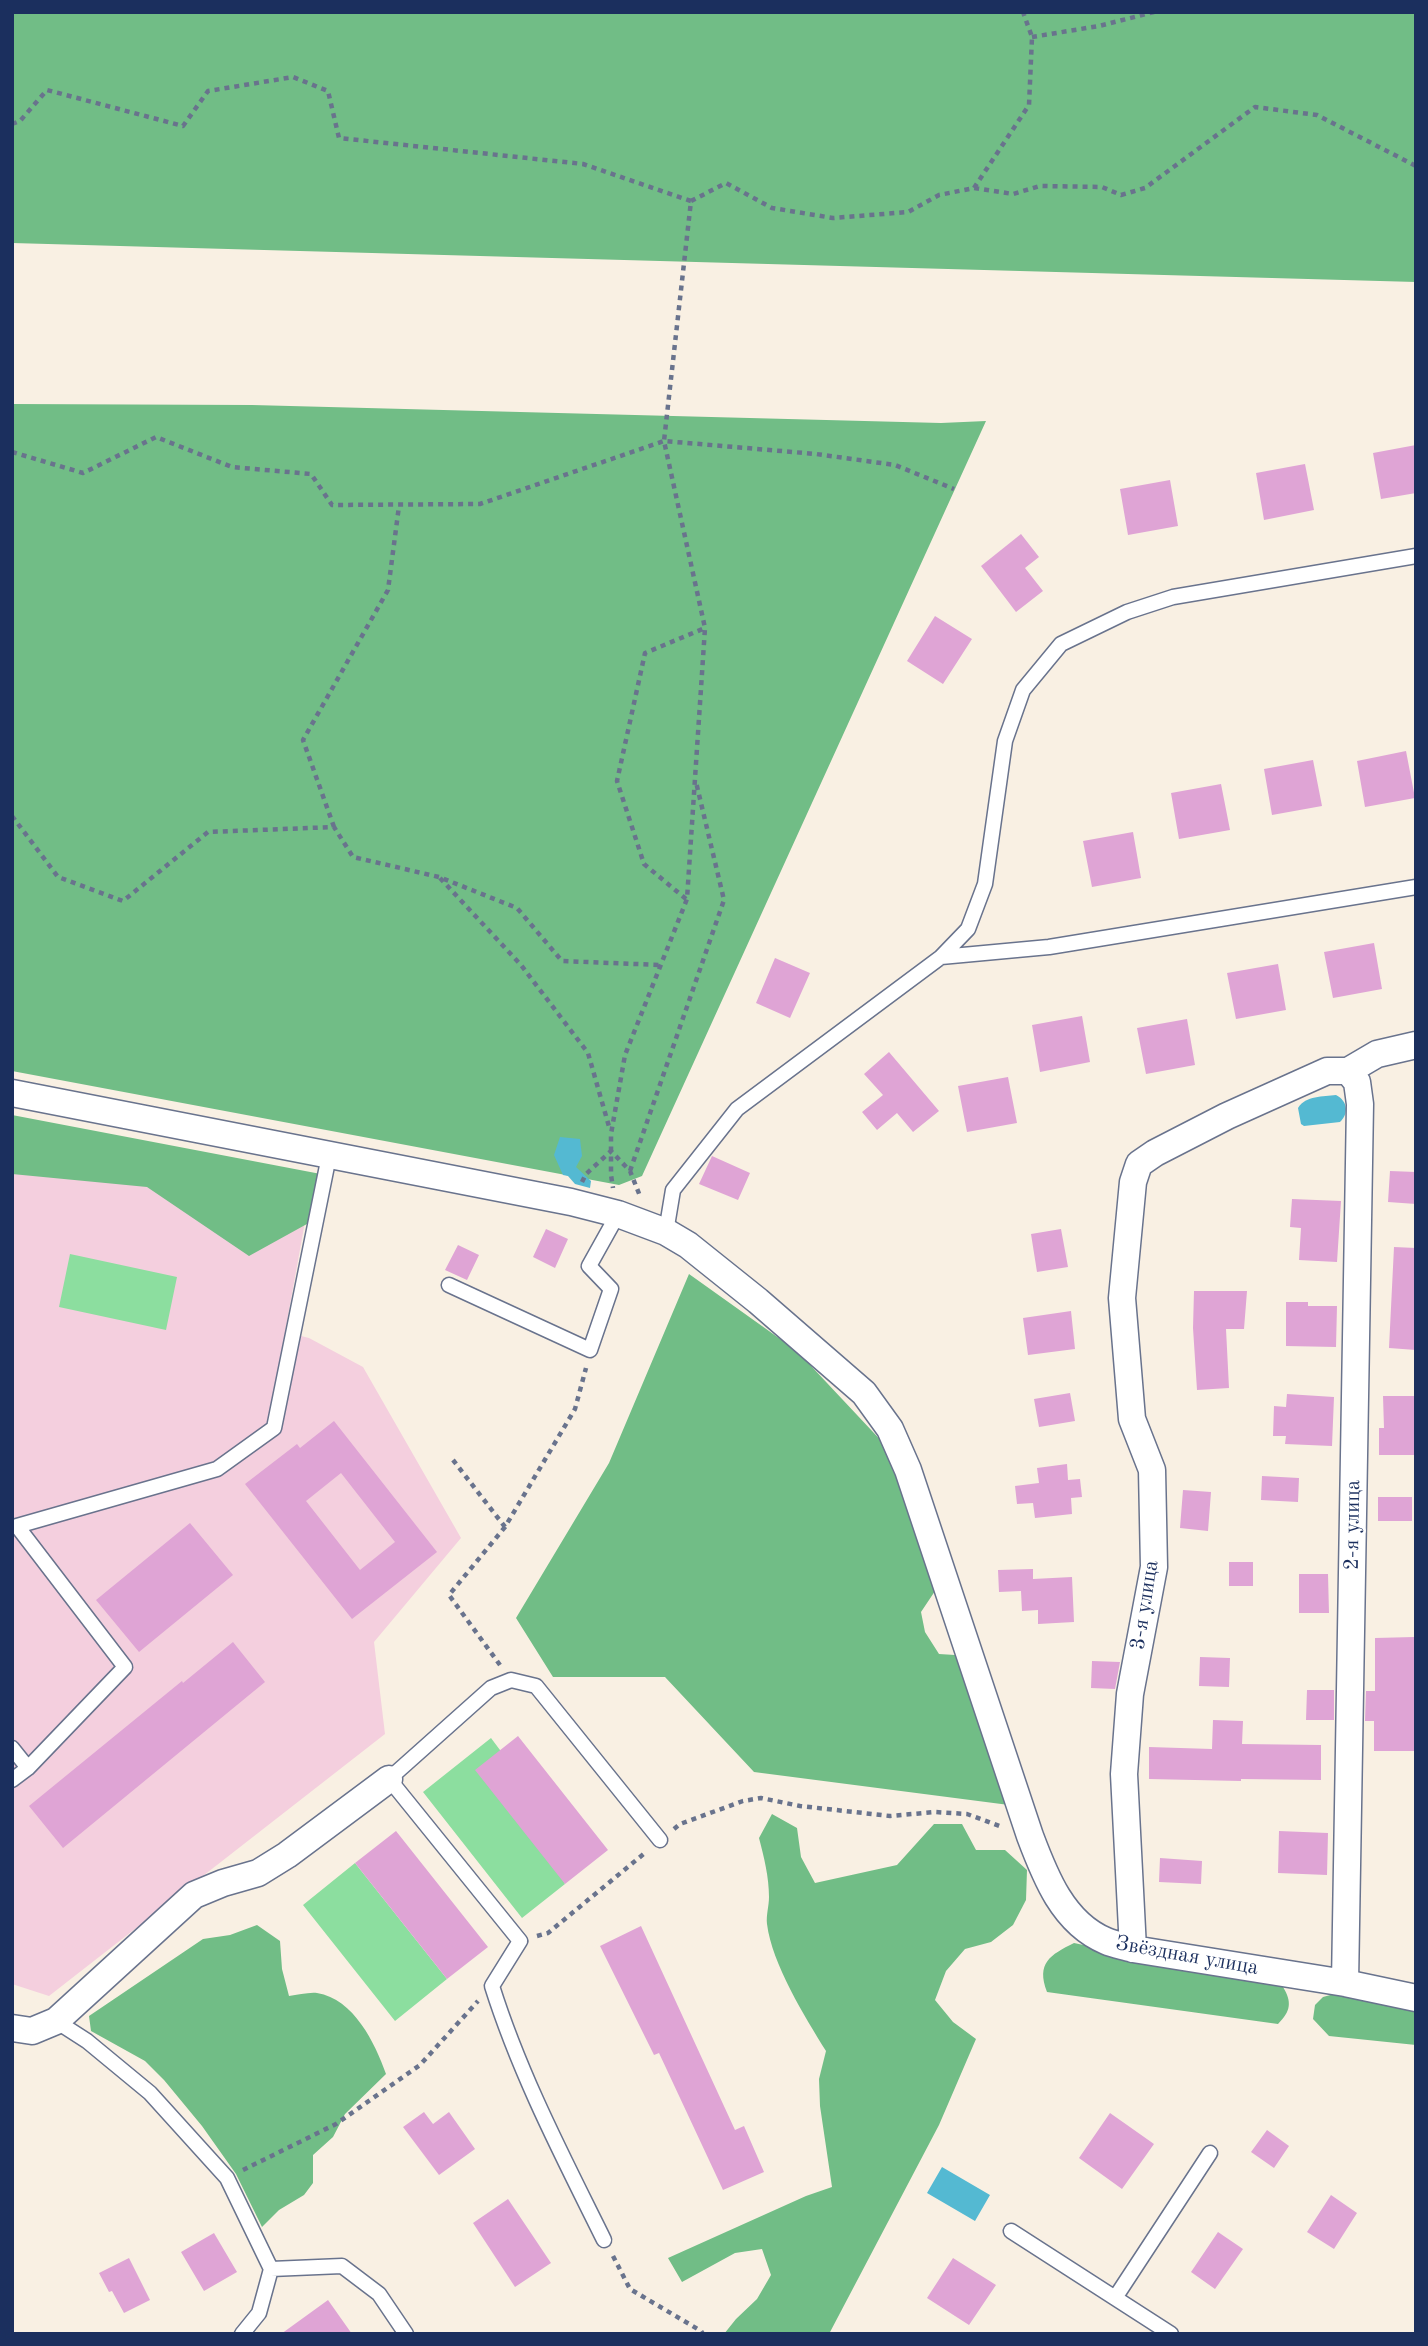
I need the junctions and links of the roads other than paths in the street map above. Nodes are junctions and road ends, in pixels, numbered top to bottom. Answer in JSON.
{"nodes":[{"id":1,"x":1416,"y":556,"type":"edge"},
{"id":2,"x":1416,"y":887,"type":"edge"},
{"id":3,"x":941,"y":957,"type":"junction"},
{"id":4,"x":1416,"y":1045,"type":"edge"},
{"id":5,"x":1348,"y":1071,"type":"junction"},
{"id":6,"x":12,"y":1093,"type":"edge"},
{"id":7,"x":328,"y":1156,"type":"junction"},
{"id":8,"x":618,"y":1214,"type":"junction"},
{"id":9,"x":658,"y":1229,"type":"junction"},
{"id":10,"x":449,"y":1285,"type":"dead end"},
{"id":11,"x":14,"y":1527,"type":"edge"},
{"id":12,"x":12,"y":1748,"type":"edge"},
{"id":13,"x":28,"y":1768,"type":"junction"},
{"id":14,"x":389,"y":1779,"type":"junction"},
{"id":15,"x":12,"y":1780,"type":"edge"},
{"id":16,"x":660,"y":1840,"type":"road end"},
{"id":17,"x":1133,"y":1949,"type":"junction"},
{"id":18,"x":1345,"y":1983,"type":"junction"},
{"id":19,"x":1416,"y":1998,"type":"edge"},
{"id":20,"x":56,"y":2021,"type":"junction"},
{"id":21,"x":12,"y":2028,"type":"edge"},
{"id":22,"x":1210,"y":2153,"type":"dead end"},
{"id":23,"x":1011,"y":2231,"type":"dead end"},
{"id":24,"x":604,"y":2240,"type":"road end"},
{"id":25,"x":271,"y":2269,"type":"junction"},
{"id":26,"x":1115,"y":2298,"type":"junction"},
{"id":27,"x":242,"y":2334,"type":"edge"},
{"id":28,"x":406,"y":2334,"type":"edge"},
{"id":29,"x":1171,"y":2334,"type":"edge"}],
"edges":[{"from":1,"to":3,"type":"lane"},
{"from":2,"to":3,"type":"lane"},
{"from":3,"to":9,"type":"lane"},
{"from":4,"to":5,"type":"street"},
{"from":5,"to":17,"type":"street","name":"3-я улица"},
{"from":5,"to":18,"type":"street","name":"2-я улица"},
{"from":6,"to":7,"type":"street","name":"Звёздная улица"},
{"from":7,"to":8,"type":"street","name":"Звёздная улица"},
{"from":7,"to":11,"type":"lane"},
{"from":8,"to":9,"type":"street","name":"Звёздная улица"},
{"from":8,"to":10,"type":"lane"},
{"from":9,"to":17,"type":"street","name":"Звёздная улица"},
{"from":11,"to":13,"type":"lane"},
{"from":12,"to":13,"type":"lane"},
{"from":13,"to":15,"type":"lane"},
{"from":14,"to":16,"type":"lane"},
{"from":14,"to":20,"type":"street"},
{"from":14,"to":24,"type":"lane"},
{"from":17,"to":18,"type":"street","name":"Звёздная улица"},
{"from":18,"to":19,"type":"street","name":"Звёздная улица"},
{"from":20,"to":21,"type":"street"},
{"from":20,"to":25,"type":"lane"},
{"from":22,"to":26,"type":"lane"},
{"from":23,"to":26,"type":"lane"},
{"from":25,"to":27,"type":"lane"},
{"from":25,"to":28,"type":"lane"},
{"from":26,"to":29,"type":"lane"}]}
